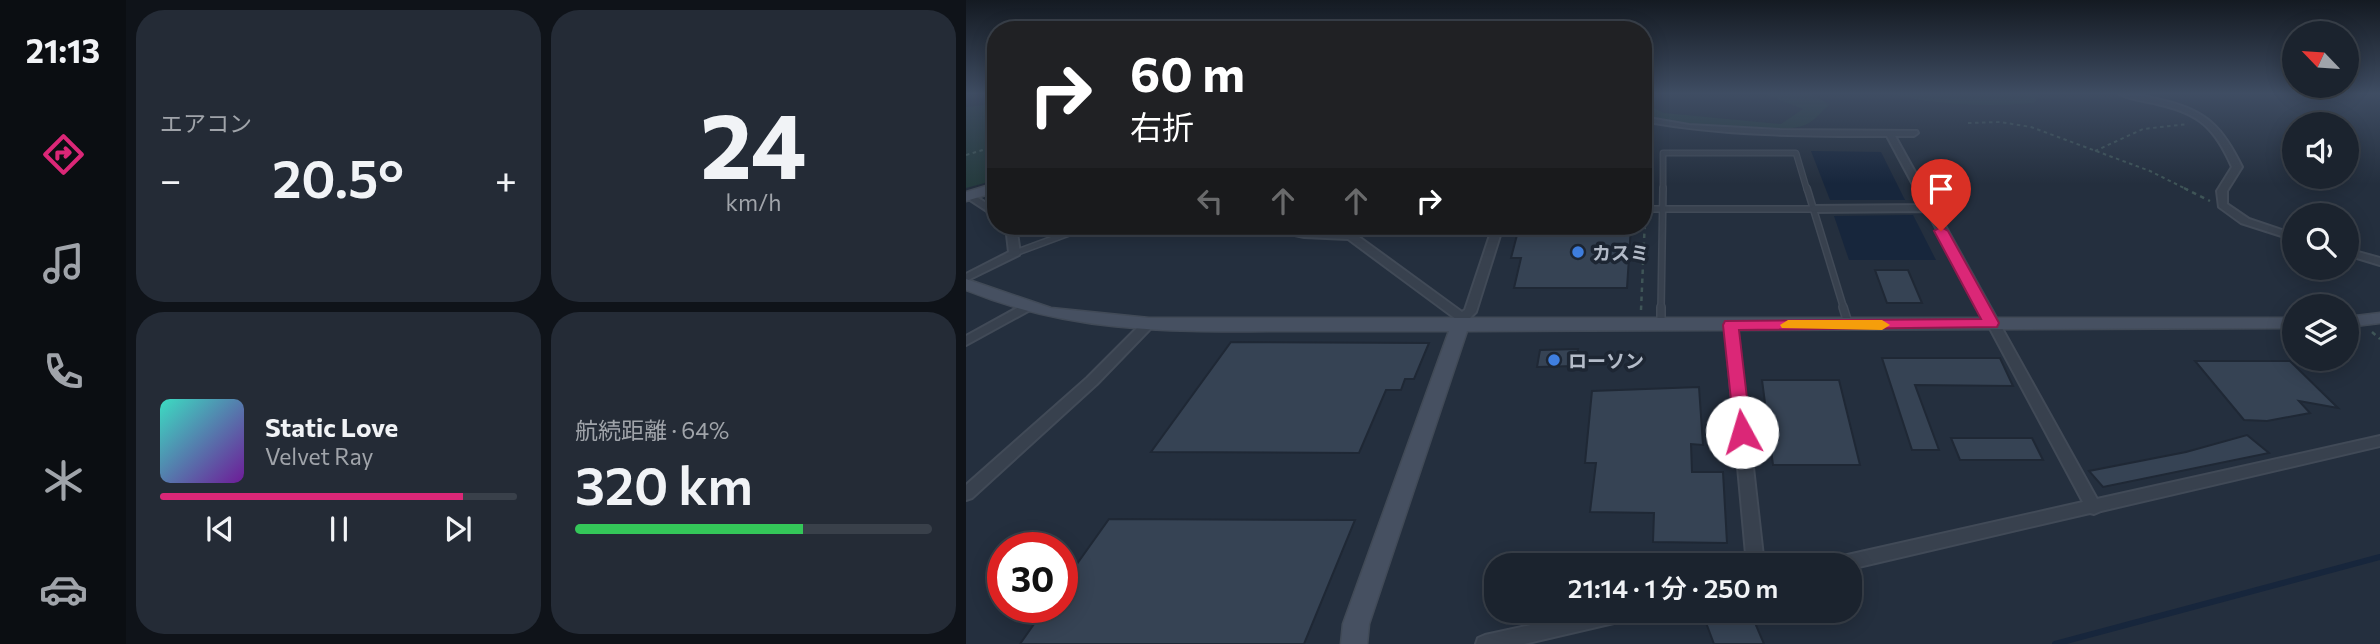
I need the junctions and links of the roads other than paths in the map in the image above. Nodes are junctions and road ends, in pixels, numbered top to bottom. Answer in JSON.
{"nodes":[{"id":1,"x":1671,"y":124,"type":"edge"},
{"id":2,"x":2211,"y":124,"type":"edge"},
{"id":3,"x":1914,"y":133,"type":"dead end"},
{"id":4,"x":1890,"y":134,"type":"junction"},
{"id":5,"x":987,"y":190,"type":"edge"},
{"id":6,"x":968,"y":197,"type":"edge"},
{"id":7,"x":1928,"y":208,"type":"junction"},
{"id":8,"x":987,"y":209,"type":"edge"},
{"id":9,"x":1652,"y":209,"type":"edge"},
{"id":10,"x":1664,"y":209,"type":"junction"},
{"id":11,"x":1813,"y":209,"type":"junction"},
{"id":12,"x":2282,"y":233,"type":"edge"},
{"id":13,"x":1012,"y":235,"type":"edge"},
{"id":14,"x":1064,"y":235,"type":"edge"},
{"id":15,"x":1342,"y":235,"type":"edge"},
{"id":16,"x":1495,"y":235,"type":"edge"},
{"id":17,"x":1015,"y":253,"type":"junction"},
{"id":18,"x":2359,"y":256,"type":"edge"},
{"id":19,"x":2380,"y":262,"type":"edge"},
{"id":20,"x":966,"y":278,"type":"edge"},
{"id":21,"x":966,"y":284,"type":"edge"},
{"id":22,"x":1026,"y":307,"type":"junction"},
{"id":23,"x":2380,"y":318,"type":"edge"},
{"id":24,"x":2359,"y":321,"type":"edge"},
{"id":25,"x":1461,"y":322,"type":"junction"},
{"id":26,"x":1991,"y":323,"type":"junction"},
{"id":27,"x":2282,"y":323,"type":"edge"},
{"id":28,"x":1147,"y":324,"type":"junction"},
{"id":29,"x":1731,"y":325,"type":"junction"},
{"id":30,"x":1849,"y":325,"type":"junction"},
{"id":31,"x":1661,"y":326,"type":"junction"},
{"id":32,"x":966,"y":341,"type":"edge"},
{"id":33,"x":2380,"y":441,"type":"edge"},
{"id":34,"x":966,"y":494,"type":"edge"},
{"id":35,"x":2094,"y":509,"type":"junction"},
{"id":36,"x":1755,"y":553,"type":"edge"},
{"id":37,"x":1862,"y":559,"type":"edge"},
{"id":38,"x":1578,"y":623,"type":"edge"},
{"id":39,"x":1354,"y":644,"type":"edge"},
{"id":40,"x":1485,"y":644,"type":"edge"}],
"edges":[{"from":1,"to":4,"type":"street"},
{"from":2,"to":12,"type":"street"},
{"from":3,"to":4,"type":"street"},
{"from":4,"to":7,"type":"street"},
{"from":5,"to":6,"type":"street"},
{"from":6,"to":8,"type":"street"},
{"from":7,"to":11,"type":"street"},
{"from":7,"to":26,"type":"street"},
{"from":9,"to":10,"type":"lane"},
{"from":10,"to":11,"type":"lane"},
{"from":10,"to":11,"type":"lane"},
{"from":10,"to":31,"type":"lane"},
{"from":11,"to":30,"type":"lane"},
{"from":13,"to":17,"type":"street"},
{"from":14,"to":17,"type":"lane"},
{"from":15,"to":25,"type":"street"},
{"from":16,"to":25,"type":"street"},
{"from":17,"to":20,"type":"street"},
{"from":18,"to":19,"type":"street"},
{"from":21,"to":22,"type":"street"},
{"from":22,"to":28,"type":"street"},
{"from":22,"to":32,"type":"street"},
{"from":23,"to":24,"type":"street"},
{"from":25,"to":28,"type":"street"},
{"from":25,"to":31,"type":"street"},
{"from":25,"to":39,"type":"street"},
{"from":26,"to":27,"type":"street"},
{"from":26,"to":30,"type":"street"},
{"from":26,"to":35,"type":"street"},
{"from":28,"to":34,"type":"street"},
{"from":29,"to":30,"type":"street"},
{"from":29,"to":31,"type":"street"},
{"from":29,"to":36,"type":"street"},
{"from":33,"to":35,"type":"street"},
{"from":35,"to":37,"type":"street"},
{"from":38,"to":40,"type":"street"}]}
